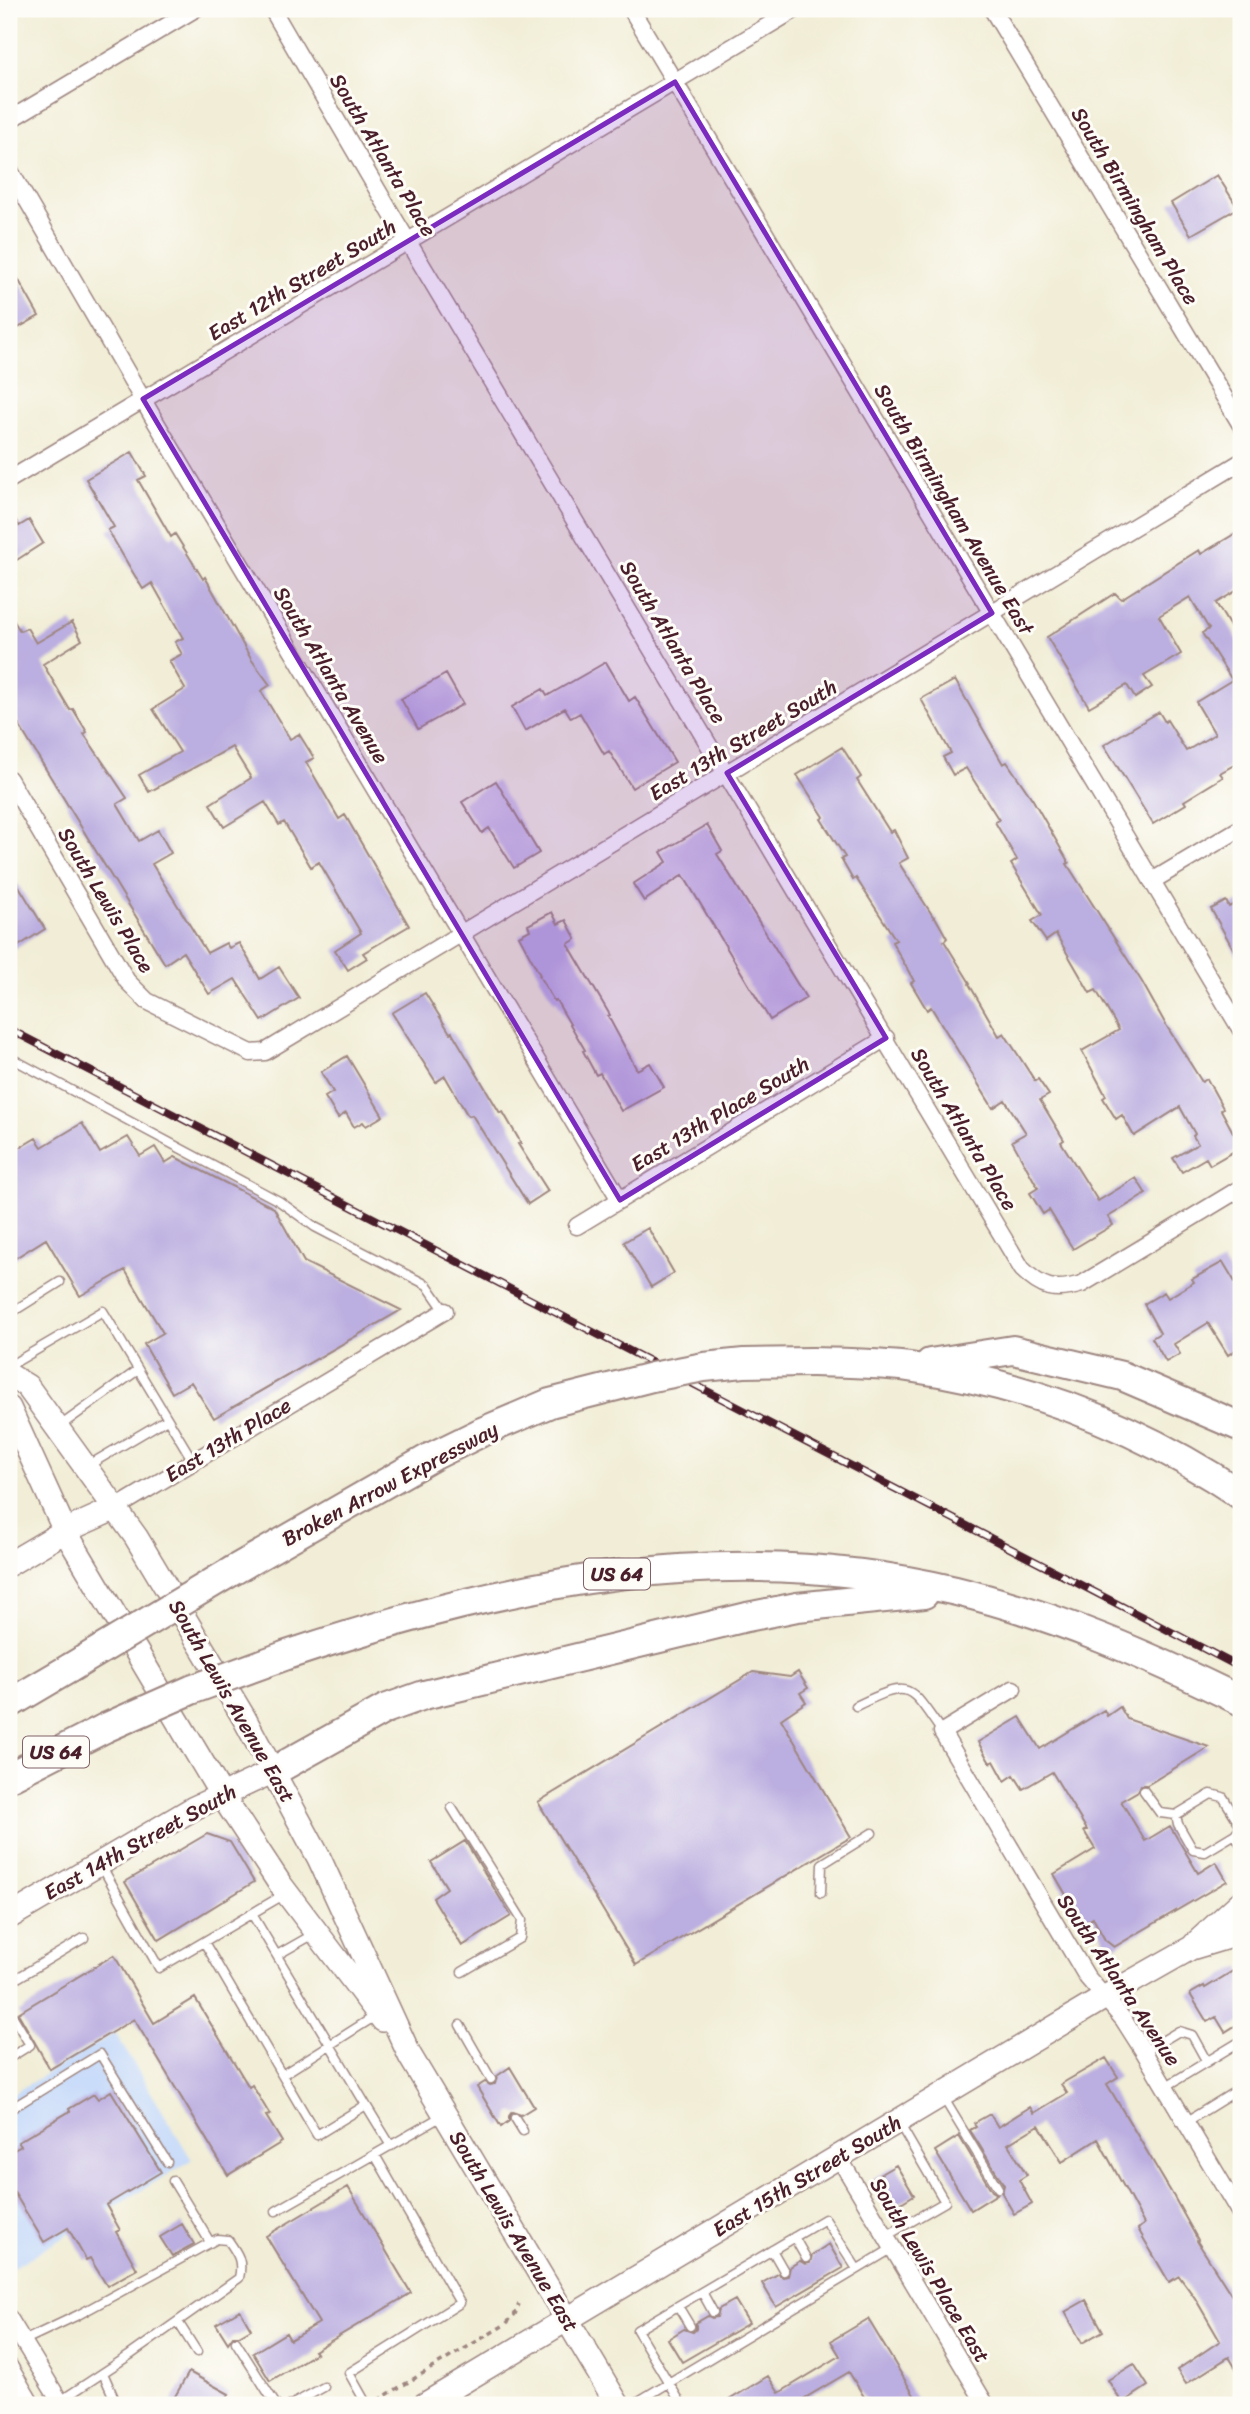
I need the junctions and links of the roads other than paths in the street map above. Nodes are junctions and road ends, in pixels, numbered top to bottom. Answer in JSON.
{"nodes":[{"id":1,"x":195,"y":9,"type":"edge"},
{"id":2,"x":272,"y":9,"type":"edge"},
{"id":3,"x":631,"y":9,"type":"edge"},
{"id":4,"x":796,"y":9,"type":"edge"},
{"id":5,"x":992,"y":9,"type":"edge"},
{"id":6,"x":675,"y":82,"type":"junction"},
{"id":7,"x":9,"y":120,"type":"edge"},
{"id":8,"x":9,"y":169,"type":"edge"},
{"id":9,"x":409,"y":241,"type":"junction"},
{"id":10,"x":142,"y":399,"type":"junction"},
{"id":11,"x":1241,"y":425,"type":"edge"},
{"id":12,"x":1241,"y":462,"type":"edge"},
{"id":13,"x":9,"y":480,"type":"edge"},
{"id":14,"x":992,"y":613,"type":"junction"},
{"id":15,"x":727,"y":774,"type":"junction"},
{"id":16,"x":9,"y":779,"type":"edge"},
{"id":17,"x":1241,"y":828,"type":"edge"},
{"id":18,"x":1152,"y":881,"type":"junction"},
{"id":19,"x":461,"y":933,"type":"junction"},
{"id":20,"x":1241,"y":1030,"type":"edge"},
{"id":21,"x":886,"y":1038,"type":"junction"},
{"id":22,"x":265,"y":1052,"type":"joint"},
{"id":23,"x":9,"y":1057,"type":"edge"},
{"id":24,"x":1241,"y":1188,"type":"edge"},
{"id":25,"x":620,"y":1200,"type":"junction"},
{"id":26,"x":577,"y":1226,"type":"dead end"},
{"id":27,"x":60,"y":1282,"type":"dead end"},
{"id":28,"x":445,"y":1311,"type":"joint"},
{"id":29,"x":9,"y":1314,"type":"edge"},
{"id":30,"x":9,"y":1366,"type":"edge"},
{"id":31,"x":906,"y":1367,"type":"junction"},
{"id":32,"x":138,"y":1370,"type":"junction"},
{"id":33,"x":9,"y":1375,"type":"edge"},
{"id":34,"x":10,"y":1413,"type":"edge"},
{"id":35,"x":167,"y":1419,"type":"junction"},
{"id":36,"x":58,"y":1427,"type":"junction"},
{"id":37,"x":1241,"y":1427,"type":"edge"},
{"id":38,"x":193,"y":1461,"type":"junction"},
{"id":39,"x":86,"y":1467,"type":"junction"},
{"id":40,"x":1241,"y":1496,"type":"edge"},
{"id":41,"x":116,"y":1508,"type":"junction"},
{"id":42,"x":65,"y":1531,"type":"junction"},
{"id":43,"x":13,"y":1559,"type":"edge"},
{"id":44,"x":956,"y":1591,"type":"junction"},
{"id":45,"x":1013,"y":1689,"type":"dead end"},
{"id":46,"x":1241,"y":1701,"type":"edge"},
{"id":47,"x":9,"y":1704,"type":"edge"},
{"id":48,"x":856,"y":1706,"type":"dead end"},
{"id":49,"x":942,"y":1732,"type":"junction"},
{"id":50,"x":274,"y":1771,"type":"junction"},
{"id":51,"x":9,"y":1777,"type":"edge"},
{"id":52,"x":1144,"y":1791,"type":"dead end"},
{"id":53,"x":221,"y":1794,"type":"junction"},
{"id":54,"x":452,"y":1808,"type":"dead end"},
{"id":55,"x":1176,"y":1815,"type":"junction"},
{"id":56,"x":872,"y":1833,"type":"dead end"},
{"id":57,"x":1235,"y":1834,"type":"junction"},
{"id":58,"x":1241,"y":1845,"type":"edge"},
{"id":59,"x":99,"y":1863,"type":"junction"},
{"id":60,"x":287,"y":1893,"type":"junction"},
{"id":61,"x":821,"y":1893,"type":"dead end"},
{"id":62,"x":1241,"y":1902,"type":"edge"},
{"id":63,"x":252,"y":1913,"type":"junction"},
{"id":64,"x":9,"y":1917,"type":"edge"},
{"id":65,"x":317,"y":1932,"type":"junction"},
{"id":66,"x":1241,"y":1933,"type":"edge"},
{"id":67,"x":84,"y":1938,"type":"dead end"},
{"id":68,"x":204,"y":1942,"type":"junction"},
{"id":69,"x":1191,"y":1948,"type":"junction"},
{"id":70,"x":277,"y":1955,"type":"junction"},
{"id":71,"x":462,"y":1972,"type":"dead end"},
{"id":72,"x":9,"y":1983,"type":"edge"},
{"id":73,"x":1104,"y":1997,"type":"junction"},
{"id":74,"x":9,"y":2010,"type":"edge"},
{"id":75,"x":379,"y":2014,"type":"junction"},
{"id":76,"x":460,"y":2025,"type":"dead end"},
{"id":77,"x":1241,"y":2041,"type":"edge"},
{"id":78,"x":331,"y":2046,"type":"junction"},
{"id":79,"x":1144,"y":2052,"type":"junction"},
{"id":80,"x":410,"y":2056,"type":"junction"},
{"id":81,"x":9,"y":2058,"type":"edge"},
{"id":82,"x":1207,"y":2062,"type":"junction"},
{"id":83,"x":282,"y":2075,"type":"junction"},
{"id":84,"x":491,"y":2079,"type":"dead end"},
{"id":85,"x":1165,"y":2087,"type":"junction"},
{"id":86,"x":1241,"y":2088,"type":"edge"},
{"id":87,"x":941,"y":2095,"type":"junction"},
{"id":88,"x":366,"y":2105,"type":"junction"},
{"id":89,"x":9,"y":2110,"type":"edge"},
{"id":90,"x":445,"y":2115,"type":"junction"},
{"id":91,"x":515,"y":2118,"type":"dead end"},
{"id":92,"x":897,"y":2121,"type":"junction"},
{"id":93,"x":1186,"y":2122,"type":"junction"},
{"id":94,"x":523,"y":2131,"type":"dead end"},
{"id":95,"x":391,"y":2146,"type":"junction"},
{"id":96,"x":374,"y":2155,"type":"junction"},
{"id":97,"x":838,"y":2156,"type":"junction"},
{"id":98,"x":167,"y":2162,"type":"dead end"},
{"id":99,"x":173,"y":2181,"type":"dead end"},
{"id":100,"x":998,"y":2188,"type":"dead end"},
{"id":101,"x":276,"y":2211,"type":"dead end"},
{"id":102,"x":1241,"y":2215,"type":"edge"},
{"id":103,"x":794,"y":2237,"type":"junction"},
{"id":104,"x":209,"y":2242,"type":"junction"},
{"id":105,"x":889,"y":2242,"type":"junction"},
{"id":106,"x":772,"y":2250,"type":"junction"},
{"id":107,"x":806,"y":2258,"type":"dead end"},
{"id":108,"x":857,"y":2269,"type":"junction"},
{"id":109,"x":784,"y":2271,"type":"dead end"},
{"id":110,"x":702,"y":2292,"type":"junction"},
{"id":111,"x":678,"y":2306,"type":"junction"},
{"id":112,"x":713,"y":2312,"type":"dead end"},
{"id":113,"x":9,"y":2318,"type":"edge"},
{"id":114,"x":566,"y":2320,"type":"junction"},
{"id":115,"x":178,"y":2322,"type":"junction"},
{"id":116,"x":690,"y":2326,"type":"dead end"},
{"id":117,"x":727,"y":2336,"type":"dead end"},
{"id":118,"x":23,"y":2341,"type":"junction"},
{"id":119,"x":236,"y":2342,"type":"dead end"},
{"id":120,"x":732,"y":2345,"type":"junction"},
{"id":121,"x":704,"y":2349,"type":"dead end"},
{"id":122,"x":197,"y":2352,"type":"dead end"},
{"id":123,"x":709,"y":2359,"type":"junction"},
{"id":124,"x":9,"y":2366,"type":"edge"},
{"id":125,"x":103,"y":2373,"type":"junction"},
{"id":126,"x":669,"y":2383,"type":"junction"},
{"id":127,"x":324,"y":2387,"type":"dead end"},
{"id":128,"x":61,"y":2403,"type":"edge"},
{"id":129,"x":33,"y":2405,"type":"edge"},
{"id":130,"x":117,"y":2405,"type":"edge"},
{"id":131,"x":276,"y":2405,"type":"edge"},
{"id":132,"x":291,"y":2405,"type":"edge"},
{"id":133,"x":368,"y":2405,"type":"edge"},
{"id":134,"x":424,"y":2405,"type":"edge"},
{"id":135,"x":618,"y":2405,"type":"edge"},
{"id":136,"x":632,"y":2405,"type":"edge"},
{"id":137,"x":682,"y":2405,"type":"edge"},
{"id":138,"x":986,"y":2405,"type":"edge"}],
"edges":[{"from":1,"to":7,"type":"street"},
{"from":2,"to":9,"type":"street","name":"South Atlanta Place"},
{"from":3,"to":6,"type":"street","name":"South Birmingham Avenue East"},
{"from":4,"to":6,"type":"street","name":"East 12th Street South"},
{"from":5,"to":11,"type":"street","name":"South Birmingham Place"},
{"from":6,"to":9,"type":"street","name":"East 12th Street South"},
{"from":6,"to":14,"type":"street","name":"South Birmingham Avenue East"},
{"from":8,"to":10,"type":"street","name":"South Atlanta Avenue"},
{"from":9,"to":10,"type":"street","name":"East 12th Street South"},
{"from":9,"to":15,"type":"street","name":"South Atlanta Place"},
{"from":10,"to":13,"type":"street","name":"East 12th Street South"},
{"from":10,"to":19,"type":"street","name":"South Atlanta Avenue"},
{"from":12,"to":14,"type":"street","name":"East 13th Street South"},
{"from":14,"to":15,"type":"street","name":"East 13th Street South"},
{"from":14,"to":18,"type":"street","name":"South Birmingham Avenue East"},
{"from":15,"to":19,"type":"street","name":"East 13th Street South"},
{"from":15,"to":21,"type":"street","name":"South Atlanta Place"},
{"from":16,"to":22,"type":"street","name":"South Lewis Place"},
{"from":17,"to":18,"type":"street"},
{"from":18,"to":20,"type":"street","name":"South Birmingham Avenue East"},
{"from":19,"to":22,"type":"street","name":"East 13th Street South"},
{"from":19,"to":25,"type":"street","name":"South Atlanta Avenue"},
{"from":21,"to":24,"type":"street","name":"South Atlanta Place"},
{"from":21,"to":25,"type":"street","name":"East 13th Place South"},
{"from":23,"to":28,"type":"lane"},
{"from":25,"to":26,"type":"street","name":"East 13th Place South"},
{"from":27,"to":29,"type":"lane"},
{"from":28,"to":38,"type":"street","name":"East 13th Place"},
{"from":30,"to":32,"type":"lane"},
{"from":31,"to":37,"type":"highway"},
{"from":31,"to":40,"type":"highway","name":"Broken Arrow Expressway"},
{"from":31,"to":47,"type":"highway","name":"Broken Arrow Expressway","bridge":true},
{"from":32,"to":35,"type":"lane"},
{"from":32,"to":36,"type":"lane"},
{"from":33,"to":36,"type":"street","name":"South Lewis Avenue East"},
{"from":34,"to":42,"type":"street","name":"South Lewis Avenue East"},
{"from":35,"to":38,"type":"lane"},
{"from":35,"to":39,"type":"lane"},
{"from":36,"to":39,"type":"street","name":"South Lewis Avenue East"},
{"from":38,"to":41,"type":"street","name":"East 13th Place"},
{"from":39,"to":41,"type":"street","name":"South Lewis Avenue East"},
{"from":41,"to":42,"type":"street","name":"East 13th Place"},
{"from":41,"to":50,"type":"street","name":"South Lewis Avenue East"},
{"from":42,"to":43,"type":"street","name":"East 13th Place"},
{"from":42,"to":53,"type":"street","name":"South Lewis Avenue East"},
{"from":44,"to":46,"type":"highway","number":"US 64"},
{"from":44,"to":50,"type":"highway"},
{"from":44,"to":51,"type":"highway","number":"US 64","bridge":true},
{"from":45,"to":49,"type":"street"},
{"from":48,"to":49,"type":"lane"},
{"from":49,"to":73,"type":"street","name":"South Atlanta Avenue"},
{"from":50,"to":53,"type":"street","name":"East 14th Street South"},
{"from":50,"to":80,"type":"street","name":"South Lewis Avenue East"},
{"from":52,"to":55,"type":"lane"},
{"from":53,"to":59,"type":"street","name":"East 14th Street South"},
{"from":53,"to":60,"type":"street","name":"South Lewis Avenue East"},
{"from":54,"to":71,"type":"lane"},
{"from":55,"to":57,"type":"lane"},
{"from":55,"to":57,"type":"lane"},
{"from":56,"to":61,"type":"lane"},
{"from":57,"to":58,"type":"lane"},
{"from":59,"to":64,"type":"street","name":"East 14th Street South"},
{"from":59,"to":68,"type":"lane"},
{"from":60,"to":63,"type":"lane"},
{"from":60,"to":65,"type":"street","name":"South Lewis Avenue East"},
{"from":62,"to":69,"type":"street","name":"East 15th Street South"},
{"from":63,"to":68,"type":"lane"},
{"from":63,"to":70,"type":"lane"},
{"from":65,"to":70,"type":"lane"},
{"from":65,"to":75,"type":"street","name":"South Lewis Avenue East"},
{"from":66,"to":69,"type":"street","name":"East 15th Street South"},
{"from":67,"to":72,"type":"lane"},
{"from":68,"to":83,"type":"lane"},
{"from":69,"to":73,"type":"street","name":"East 15th Street South"},
{"from":70,"to":78,"type":"lane"},
{"from":73,"to":79,"type":"street","name":"South Atlanta Avenue"},
{"from":73,"to":87,"type":"street","name":"East 15th Street South"},
{"from":74,"to":81,"type":"lane"},
{"from":75,"to":78,"type":"lane"},
{"from":75,"to":80,"type":"street","name":"South Lewis Avenue East"},
{"from":76,"to":84,"type":"lane"},
{"from":77,"to":82,"type":"lane"},
{"from":78,"to":83,"type":"lane"},
{"from":78,"to":88,"type":"lane"},
{"from":79,"to":82,"type":"lane"},
{"from":79,"to":85,"type":"street","name":"South Atlanta Avenue"},
{"from":80,"to":90,"type":"street","name":"South Lewis Avenue East"},
{"from":82,"to":85,"type":"lane"},
{"from":83,"to":88,"type":"lane"},
{"from":85,"to":93,"type":"street","name":"South Atlanta Avenue"},
{"from":86,"to":93,"type":"lane"},
{"from":87,"to":92,"type":"street","name":"East 15th Street South"},
{"from":87,"to":100,"type":"lane"},
{"from":88,"to":95,"type":"lane"},
{"from":89,"to":98,"type":"lane"},
{"from":90,"to":95,"type":"lane"},
{"from":90,"to":114,"type":"street","name":"South Lewis Avenue East"},
{"from":91,"to":94,"type":"lane"},
{"from":92,"to":97,"type":"street","name":"East 15th Street South"},
{"from":92,"to":105,"type":"lane"},
{"from":93,"to":102,"type":"street","name":"South Atlanta Avenue"},
{"from":95,"to":96,"type":"lane"},
{"from":96,"to":101,"type":"lane"},
{"from":96,"to":133,"type":"lane"},
{"from":97,"to":105,"type":"street","name":"South Lewis Place East"},
{"from":97,"to":114,"type":"street","name":"East 15th Street South"},
{"from":99,"to":104,"type":"lane"},
{"from":103,"to":106,"type":"lane"},
{"from":103,"to":107,"type":"lane"},
{"from":103,"to":108,"type":"lane"},
{"from":104,"to":115,"type":"lane"},
{"from":104,"to":118,"type":"lane"},
{"from":105,"to":108,"type":"lane"},
{"from":105,"to":138,"type":"street","name":"South Lewis Place East"},
{"from":106,"to":109,"type":"lane"},
{"from":106,"to":110,"type":"lane"},
{"from":108,"to":120,"type":"lane"},
{"from":110,"to":111,"type":"lane"},
{"from":110,"to":112,"type":"lane"},
{"from":111,"to":116,"type":"lane"},
{"from":111,"to":126,"type":"lane"},
{"from":113,"to":118,"type":"street"},
{"from":114,"to":134,"type":"street","name":"East 15th Street South"},
{"from":114,"to":135,"type":"street","name":"South Lewis Avenue East"},
{"from":115,"to":122,"type":"lane"},
{"from":115,"to":125,"type":"lane"},
{"from":117,"to":120,"type":"lane"},
{"from":118,"to":128,"type":"street"},
{"from":119,"to":131,"type":"lane"},
{"from":120,"to":123,"type":"lane"},
{"from":121,"to":123,"type":"lane"},
{"from":123,"to":126,"type":"lane"},
{"from":124,"to":129,"type":"street"},
{"from":125,"to":128,"type":"lane"},
{"from":125,"to":130,"type":"lane"},
{"from":126,"to":136,"type":"lane"},
{"from":126,"to":137,"type":"lane"},
{"from":127,"to":132,"type":"lane"}]}
